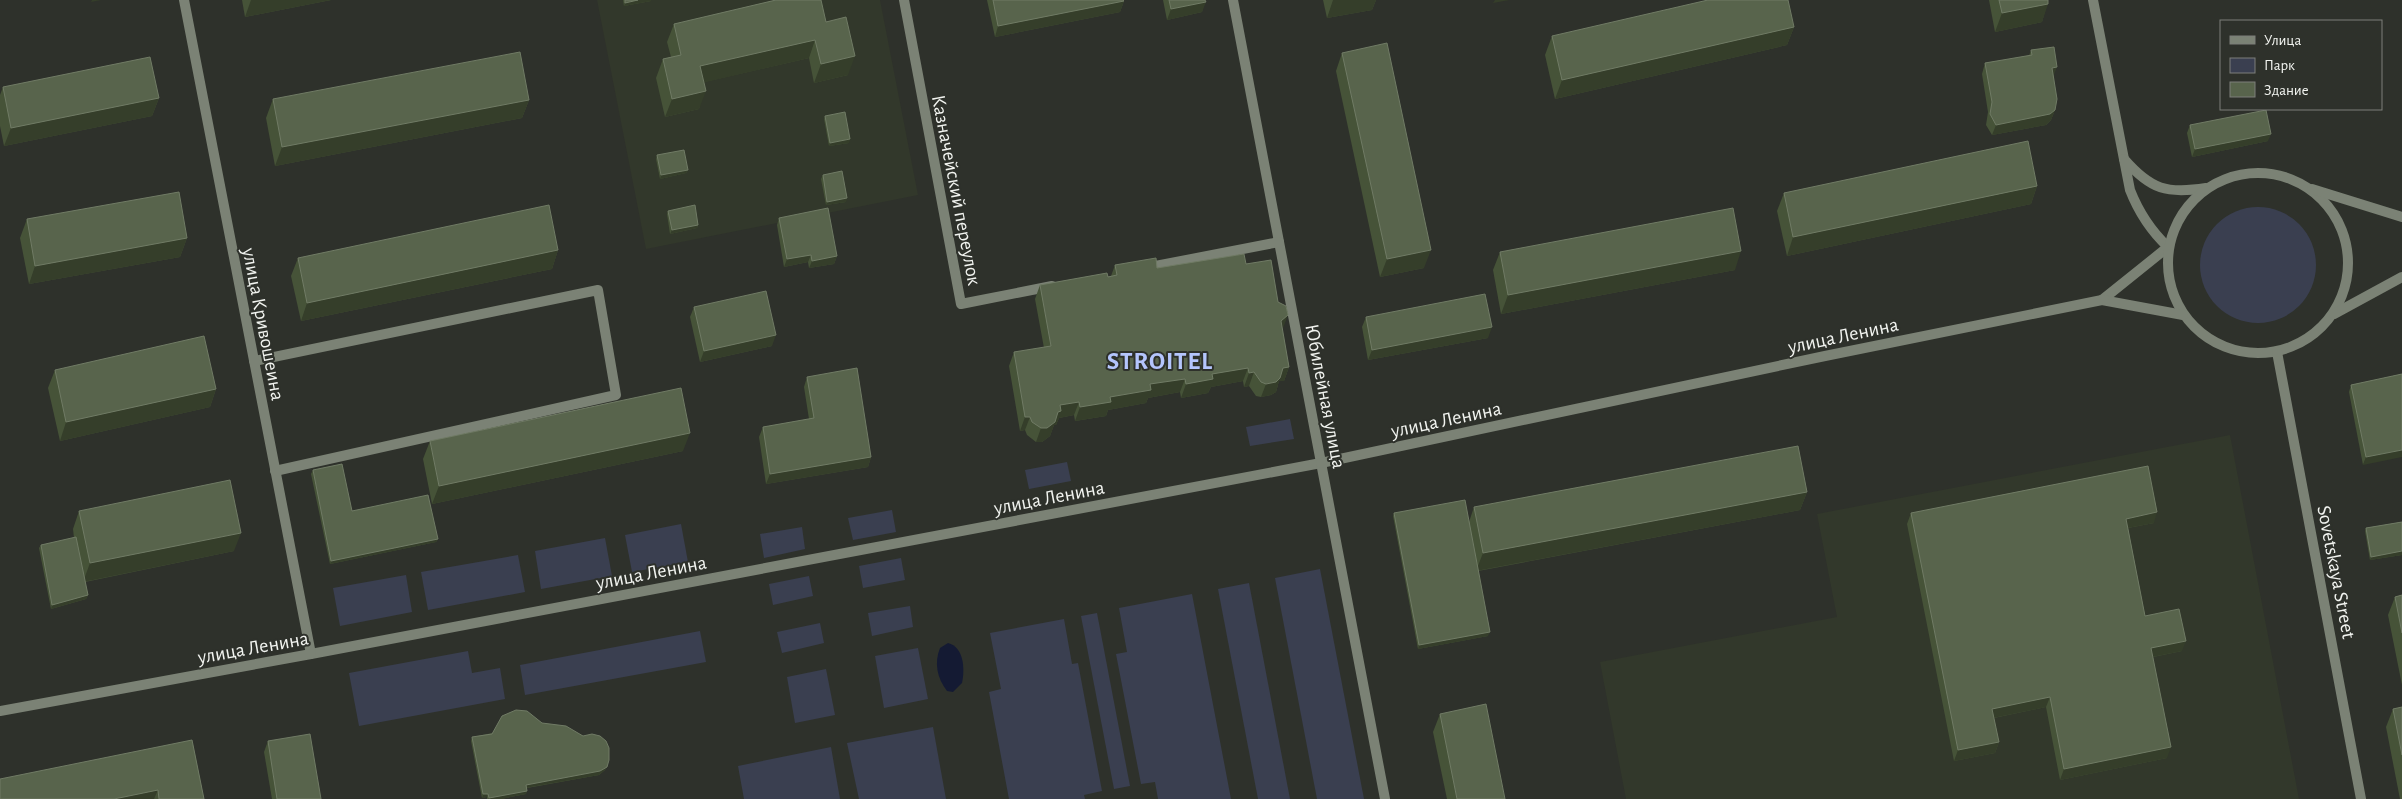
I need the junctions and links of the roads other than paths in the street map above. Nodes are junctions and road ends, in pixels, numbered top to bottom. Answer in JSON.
{"nodes":[{"id":1,"x":184,"y":0,"type":"edge"},
{"id":2,"x":904,"y":0,"type":"edge"},
{"id":3,"x":1234,"y":0,"type":"edge"},
{"id":4,"x":2093,"y":0,"type":"edge"},
{"id":5,"x":2124,"y":159,"type":"junction"},
{"id":6,"x":2206,"y":188,"type":"junction"},
{"id":7,"x":2309,"y":188,"type":"junction"},
{"id":8,"x":2402,"y":217,"type":"edge"},
{"id":9,"x":1279,"y":242,"type":"junction"},
{"id":10,"x":2168,"y":247,"type":"junction"},
{"id":11,"x":1135,"y":270,"type":"edge"},
{"id":12,"x":2402,"y":277,"type":"edge"},
{"id":13,"x":1067,"y":283,"type":"edge"},
{"id":14,"x":2102,"y":300,"type":"junction"},
{"id":15,"x":2334,"y":314,"type":"junction"},
{"id":16,"x":2183,"y":315,"type":"junction"},
{"id":17,"x":2277,"y":352,"type":"junction"},
{"id":18,"x":254,"y":360,"type":"junction"},
{"id":19,"x":1321,"y":463,"type":"junction"},
{"id":20,"x":276,"y":471,"type":"junction"},
{"id":21,"x":311,"y":654,"type":"junction"},
{"id":22,"x":0,"y":711,"type":"edge"},
{"id":23,"x":1385,"y":799,"type":"edge"},
{"id":24,"x":2362,"y":799,"type":"edge"}],
"edges":[{"from":1,"to":18,"type":"street","name":"улица Кривошеина"},
{"from":2,"to":13,"type":"street","name":"Казначейский переулок"},
{"from":3,"to":9,"type":"street","name":"Юбилейная улица"},
{"from":4,"to":5,"type":"street"},
{"from":5,"to":6,"type":"street"},
{"from":5,"to":10,"type":"street"},
{"from":6,"to":7,"type":"street"},
{"from":6,"to":10,"type":"street"},
{"from":7,"to":8,"type":"street"},
{"from":7,"to":15,"type":"street"},
{"from":9,"to":11,"type":"street"},
{"from":9,"to":19,"type":"street","name":"Юбилейная улица"},
{"from":10,"to":14,"type":"street"},
{"from":10,"to":16,"type":"street"},
{"from":12,"to":15,"type":"street"},
{"from":14,"to":16,"type":"street"},
{"from":14,"to":19,"type":"street","name":"улица Ленина"},
{"from":15,"to":17,"type":"street"},
{"from":16,"to":17,"type":"street"},
{"from":17,"to":24,"type":"street","name":"Sovetskaya Street"},
{"from":18,"to":20,"type":"street","name":"улица Кривошеина"},
{"from":18,"to":20,"type":"street"},
{"from":19,"to":21,"type":"street","name":"улица Ленина"},
{"from":19,"to":23,"type":"street","name":"Юбилейная улица"},
{"from":20,"to":21,"type":"street","name":"улица Кривошеина"},
{"from":21,"to":22,"type":"street","name":"улица Ленина"}]}
